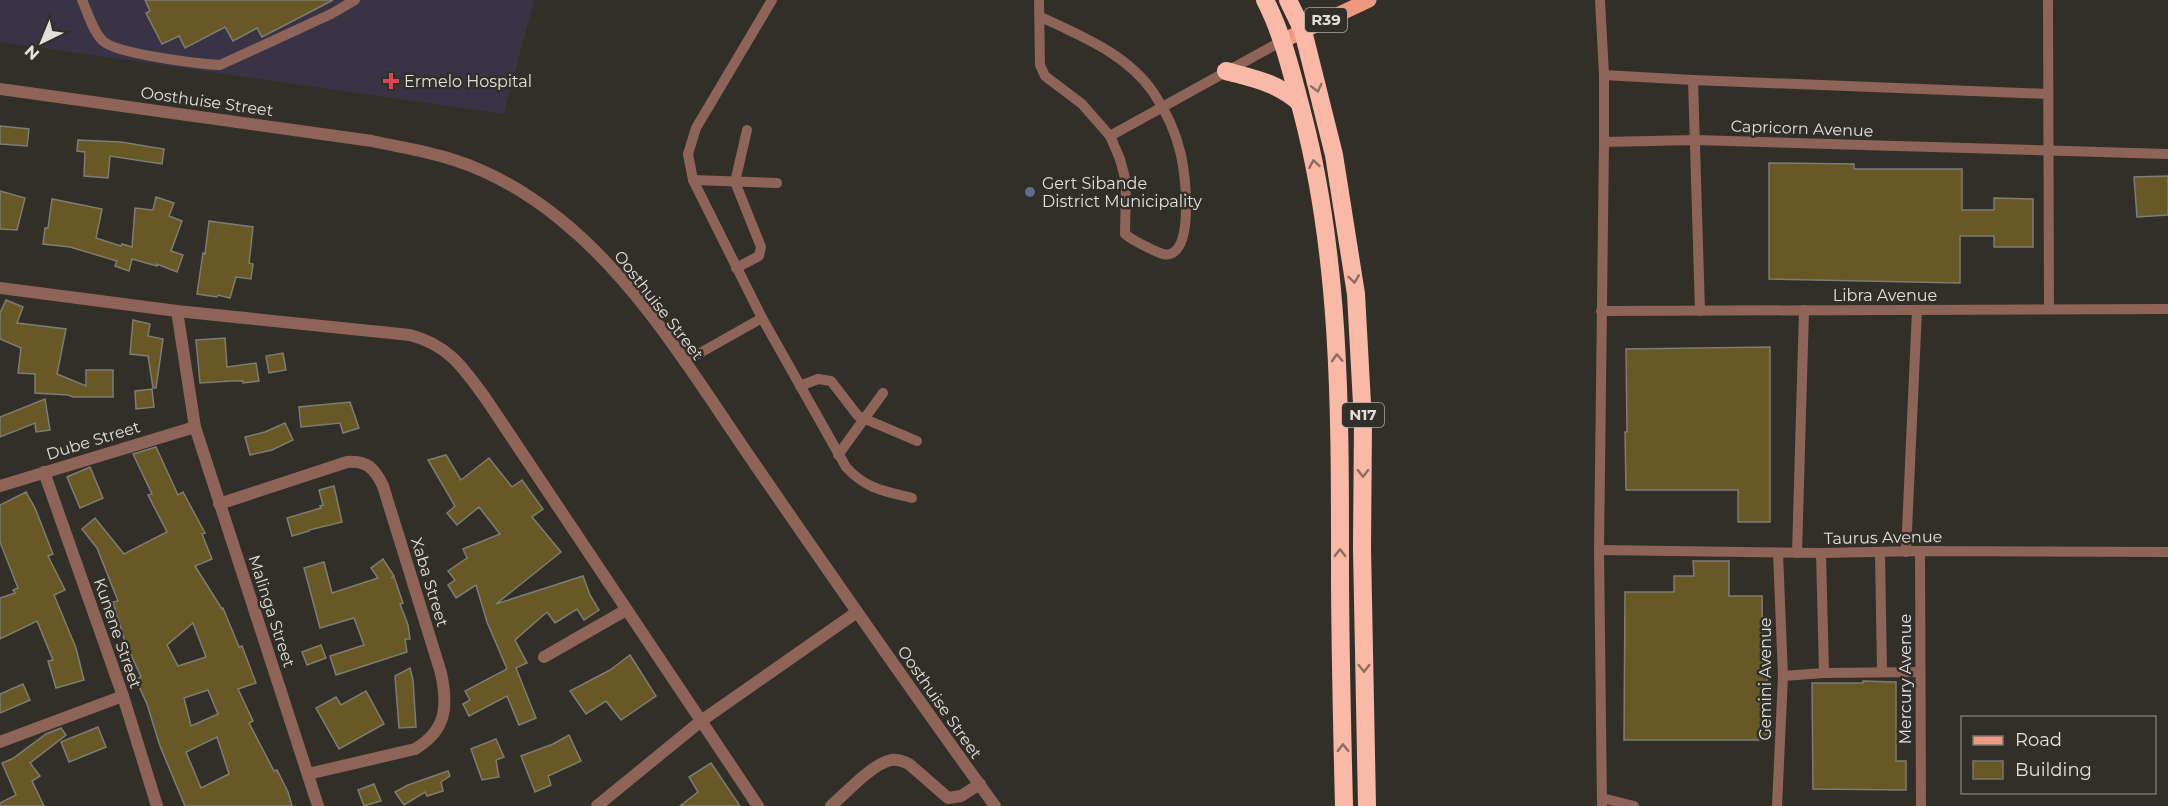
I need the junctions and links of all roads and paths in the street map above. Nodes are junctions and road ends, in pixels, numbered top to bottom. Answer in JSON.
{"nodes":[{"id":1,"x":82,"y":0,"type":"edge"},
{"id":2,"x":355,"y":0,"type":"edge"},
{"id":3,"x":772,"y":0,"type":"edge"},
{"id":4,"x":1039,"y":0,"type":"edge"},
{"id":5,"x":1265,"y":0,"type":"edge"},
{"id":6,"x":1288,"y":0,"type":"edge"},
{"id":7,"x":1370,"y":0,"type":"edge"},
{"id":8,"x":1600,"y":0,"type":"edge"},
{"id":9,"x":2048,"y":0,"type":"edge"},
{"id":10,"x":1041,"y":17,"type":"junction"},
{"id":11,"x":1303,"y":31,"type":"junction"},
{"id":12,"x":1282,"y":41,"type":"junction"},
{"id":13,"x":1226,"y":72,"type":"junction"},
{"id":14,"x":1604,"y":75,"type":"junction"},
{"id":15,"x":1693,"y":80,"type":"junction"},
{"id":16,"x":0,"y":89,"type":"edge"},
{"id":17,"x":2048,"y":94,"type":"junction"},
{"id":18,"x":1299,"y":102,"type":"junction"},
{"id":19,"x":1162,"y":108,"type":"junction"},
{"id":20,"x":747,"y":130,"type":"dead end"},
{"id":21,"x":1110,"y":136,"type":"junction"},
{"id":22,"x":1695,"y":140,"type":"junction"},
{"id":23,"x":1604,"y":142,"type":"junction"},
{"id":24,"x":2048,"y":150,"type":"junction"},
{"id":25,"x":2168,"y":154,"type":"edge"},
{"id":26,"x":693,"y":180,"type":"junction"},
{"id":27,"x":735,"y":182,"type":"junction"},
{"id":28,"x":777,"y":183,"type":"dead end"},
{"id":29,"x":736,"y":268,"type":"junction"},
{"id":30,"x":0,"y":288,"type":"edge"},
{"id":31,"x":2049,"y":309,"type":"junction"},
{"id":32,"x":2168,"y":309,"type":"edge"},
{"id":33,"x":177,"y":310,"type":"junction"},
{"id":34,"x":1601,"y":310,"type":"junction"},
{"id":35,"x":1804,"y":310,"type":"junction"},
{"id":36,"x":1917,"y":310,"type":"junction"},
{"id":37,"x":1700,"y":311,"type":"junction"},
{"id":38,"x":762,"y":318,"type":"junction"},
{"id":39,"x":684,"y":362,"type":"junction"},
{"id":40,"x":800,"y":386,"type":"junction"},
{"id":41,"x":883,"y":393,"type":"dead end"},
{"id":42,"x":864,"y":420,"type":"junction"},
{"id":43,"x":195,"y":427,"type":"junction"},
{"id":44,"x":917,"y":441,"type":"dead end"},
{"id":45,"x":838,"y":455,"type":"junction"},
{"id":46,"x":44,"y":472,"type":"junction"},
{"id":47,"x":0,"y":486,"type":"edge"},
{"id":48,"x":912,"y":498,"type":"dead end"},
{"id":49,"x":219,"y":504,"type":"junction"},
{"id":50,"x":1599,"y":550,"type":"junction"},
{"id":51,"x":1920,"y":551,"type":"junction"},
{"id":52,"x":1906,"y":552,"type":"junction"},
{"id":53,"x":2168,"y":552,"type":"edge"},
{"id":54,"x":1778,"y":553,"type":"junction"},
{"id":55,"x":1797,"y":553,"type":"junction"},
{"id":56,"x":1821,"y":553,"type":"junction"},
{"id":57,"x":1880,"y":553,"type":"junction"},
{"id":58,"x":626,"y":610,"type":"junction"},
{"id":59,"x":857,"y":612,"type":"junction"},
{"id":60,"x":544,"y":657,"type":"dead end"},
{"id":61,"x":1882,"y":672,"type":"junction"},
{"id":62,"x":1920,"y":672,"type":"junction"},
{"id":63,"x":1824,"y":673,"type":"junction"},
{"id":64,"x":1783,"y":675,"type":"junction"},
{"id":65,"x":123,"y":696,"type":"junction"},
{"id":66,"x":701,"y":721,"type":"junction"},
{"id":67,"x":0,"y":742,"type":"edge"},
{"id":68,"x":308,"y":774,"type":"junction"},
{"id":69,"x":980,"y":784,"type":"junction"},
{"id":70,"x":1602,"y":802,"type":"edge"},
{"id":71,"x":157,"y":806,"type":"edge"},
{"id":72,"x":318,"y":806,"type":"edge"},
{"id":73,"x":597,"y":806,"type":"edge"},
{"id":74,"x":758,"y":806,"type":"edge"},
{"id":75,"x":831,"y":806,"type":"edge"},
{"id":76,"x":995,"y":806,"type":"edge"},
{"id":77,"x":1344,"y":806,"type":"edge"},
{"id":78,"x":1367,"y":806,"type":"edge"},
{"id":79,"x":1634,"y":806,"type":"edge"},
{"id":80,"x":1777,"y":806,"type":"edge"},
{"id":81,"x":1921,"y":806,"type":"edge"}],
"edges":[{"from":1,"to":2,"type":"lane"},
{"from":3,"to":26,"type":"lane"},
{"from":4,"to":10,"type":"lane"},
{"from":5,"to":12,"type":"highway","number":"N17"},
{"from":6,"to":11,"type":"highway","number":"N17"},
{"from":7,"to":11,"type":"main road","number":"R39"},
{"from":8,"to":14,"type":"lane"},
{"from":9,"to":17,"type":"lane"},
{"from":10,"to":19,"type":"lane"},
{"from":10,"to":21,"type":"lane"},
{"from":11,"to":12,"type":"main road","number":"R39"},
{"from":11,"to":78,"type":"highway","number":"N17","one_way":true},
{"from":12,"to":13,"type":"lane"},
{"from":12,"to":18,"type":"highway","number":"N17"},
{"from":13,"to":18,"type":"highway"},
{"from":13,"to":19,"type":"lane"},
{"from":14,"to":15,"type":"lane"},
{"from":14,"to":23,"type":"lane"},
{"from":15,"to":17,"type":"lane"},
{"from":15,"to":22,"type":"lane"},
{"from":16,"to":39,"type":"street","name":"Oosthuise Street"},
{"from":17,"to":24,"type":"lane"},
{"from":77,"to":18,"type":"highway","number":"N17","one_way":true},
{"from":19,"to":21,"type":"lane"},
{"from":19,"to":21,"type":"lane"},
{"from":20,"to":27,"type":"lane"},
{"from":22,"to":23,"type":"lane","name":"Capricorn Avenue"},
{"from":22,"to":24,"type":"lane","name":"Capricorn Avenue"},
{"from":22,"to":37,"type":"lane"},
{"from":23,"to":34,"type":"lane"},
{"from":24,"to":25,"type":"lane","name":"Capricorn Avenue"},
{"from":24,"to":31,"type":"lane"},
{"from":26,"to":27,"type":"lane"},
{"from":26,"to":29,"type":"lane"},
{"from":27,"to":28,"type":"lane"},
{"from":27,"to":29,"type":"lane"},
{"from":29,"to":38,"type":"lane"},
{"from":30,"to":33,"type":"street"},
{"from":31,"to":32,"type":"lane","name":"Libra Avenue"},
{"from":31,"to":36,"type":"lane","name":"Libra Avenue"},
{"from":33,"to":43,"type":"street","name":"Malinga Street"},
{"from":33,"to":58,"type":"street"},
{"from":34,"to":37,"type":"lane","name":"Libra Avenue"},
{"from":34,"to":50,"type":"lane"},
{"from":35,"to":36,"type":"lane","name":"Libra Avenue"},
{"from":35,"to":37,"type":"lane","name":"Libra Avenue"},
{"from":35,"to":55,"type":"lane"},
{"from":36,"to":52,"type":"lane"},
{"from":38,"to":39,"type":"lane"},
{"from":38,"to":40,"type":"lane"},
{"from":39,"to":59,"type":"street","name":"Oosthuise Street"},
{"from":40,"to":42,"type":"lane"},
{"from":40,"to":45,"type":"lane"},
{"from":41,"to":42,"type":"lane"},
{"from":42,"to":44,"type":"lane"},
{"from":42,"to":45,"type":"lane"},
{"from":43,"to":46,"type":"street","name":"Dube Street"},
{"from":43,"to":49,"type":"street","name":"Malinga Street"},
{"from":45,"to":48,"type":"lane"},
{"from":46,"to":47,"type":"street","name":"Dube Street"},
{"from":46,"to":65,"type":"street","name":"Kunene Street"},
{"from":49,"to":68,"type":"street","name":"Malinga Street"},
{"from":49,"to":68,"type":"street","name":"Xaba Street"},
{"from":50,"to":54,"type":"lane","name":"Taurus Avenue"},
{"from":50,"to":70,"type":"lane"},
{"from":51,"to":52,"type":"lane","name":"Taurus Avenue"},
{"from":51,"to":53,"type":"lane","name":"Taurus Avenue"},
{"from":51,"to":62,"type":"lane","name":"Mercury Avenue"},
{"from":52,"to":57,"type":"lane","name":"Taurus Avenue"},
{"from":54,"to":55,"type":"lane","name":"Taurus Avenue"},
{"from":54,"to":64,"type":"lane","name":"Gemini Avenue"},
{"from":55,"to":56,"type":"lane","name":"Taurus Avenue"},
{"from":56,"to":57,"type":"lane","name":"Taurus Avenue"},
{"from":56,"to":63,"type":"lane"},
{"from":57,"to":61,"type":"lane"},
{"from":58,"to":60,"type":"street"},
{"from":58,"to":66,"type":"street"},
{"from":59,"to":66,"type":"street"},
{"from":59,"to":69,"type":"street","name":"Oosthuise Street"},
{"from":61,"to":62,"type":"lane"},
{"from":61,"to":63,"type":"lane"},
{"from":62,"to":81,"type":"lane","name":"Mercury Avenue"},
{"from":63,"to":64,"type":"lane"},
{"from":64,"to":80,"type":"lane","name":"Gemini Avenue"},
{"from":65,"to":67,"type":"street"},
{"from":65,"to":71,"type":"street","name":"Kunene Street"},
{"from":66,"to":73,"type":"street"},
{"from":66,"to":74,"type":"street"},
{"from":68,"to":72,"type":"street","name":"Malinga Street"},
{"from":69,"to":75,"type":"street"},
{"from":69,"to":76,"type":"street","name":"Oosthuise Street"},
{"from":70,"to":79,"type":"lane"}]}
